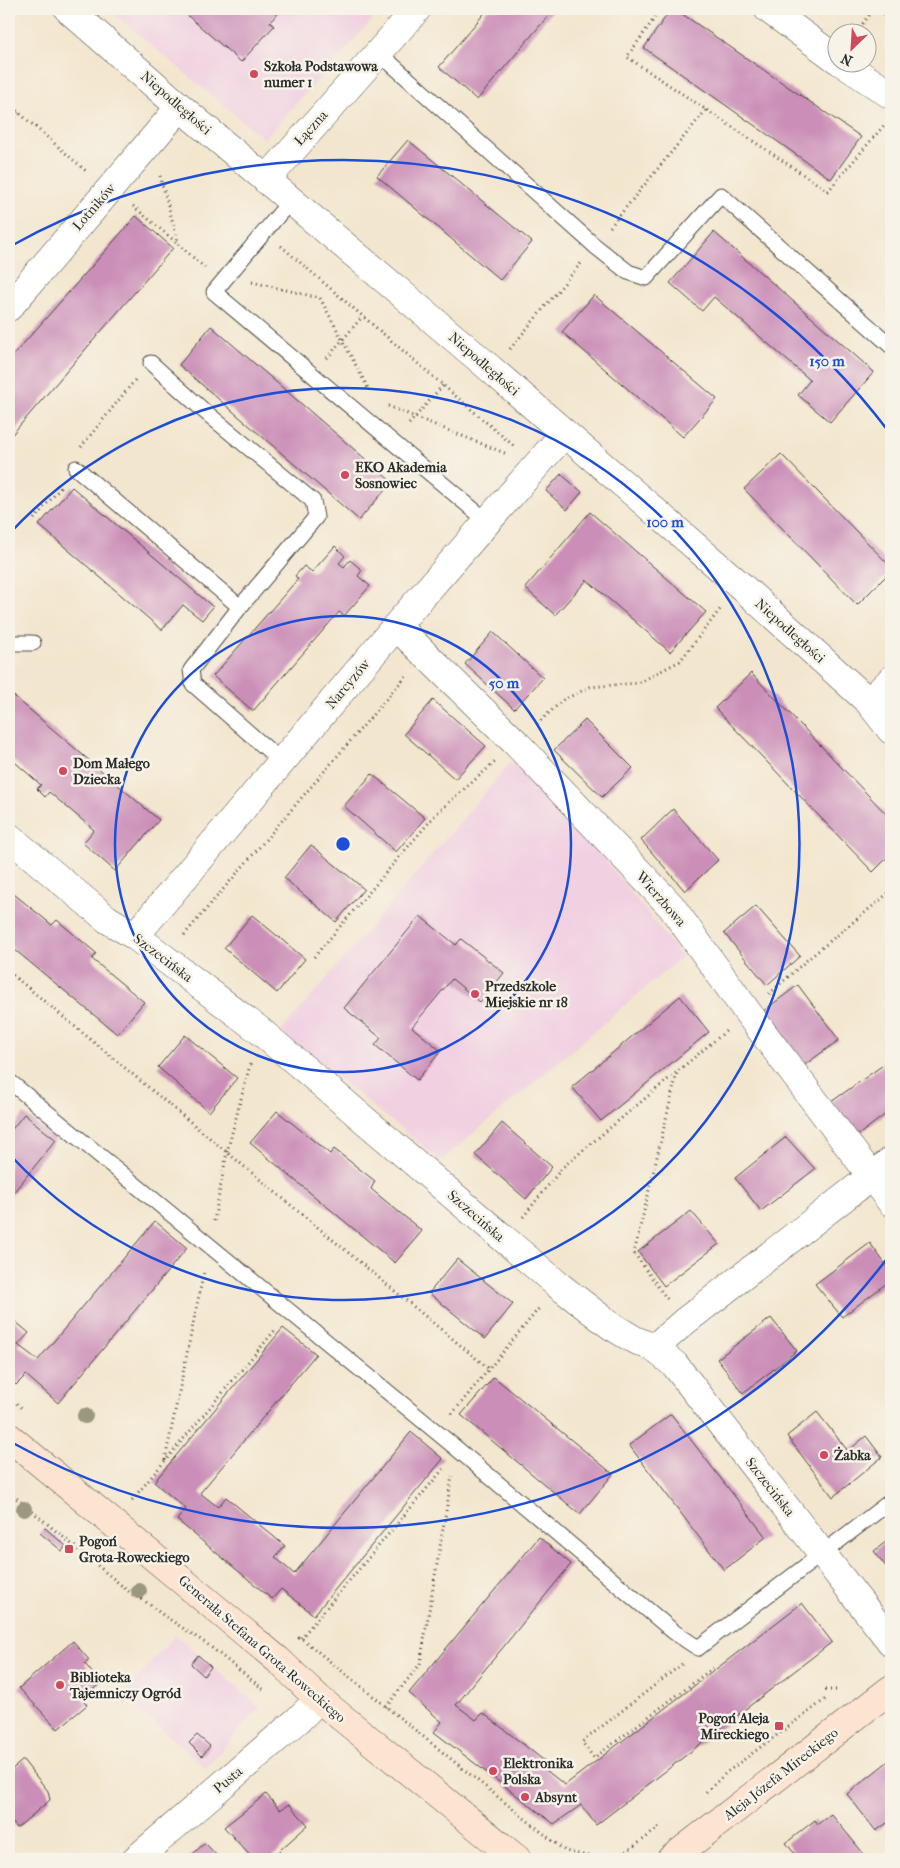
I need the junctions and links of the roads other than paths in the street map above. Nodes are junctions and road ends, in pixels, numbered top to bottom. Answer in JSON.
{"nodes":[{"id":1,"x":68,"y":9,"type":"edge"},
{"id":2,"x":417,"y":9,"type":"edge"},
{"id":3,"x":768,"y":9,"type":"edge"},
{"id":4,"x":378,"y":52,"type":"junction"},
{"id":5,"x":828,"y":53,"type":"edge"},
{"id":6,"x":856,"y":72,"type":"edge"},
{"id":7,"x":891,"y":95,"type":"edge"},
{"id":8,"x":180,"y":107,"type":"junction"},
{"id":9,"x":266,"y":180,"type":"junction"},
{"id":10,"x":291,"y":200,"type":"junction"},
{"id":11,"x":9,"y":307,"type":"edge"},
{"id":12,"x":891,"y":346,"type":"edge"},
{"id":13,"x":151,"y":363,"type":"road end"},
{"id":14,"x":564,"y":434,"type":"junction"},
{"id":15,"x":76,"y":468,"type":"road end"},
{"id":16,"x":488,"y":522,"type":"junction"},
{"id":17,"x":240,"y":607,"type":"junction"},
{"id":18,"x":396,"y":626,"type":"junction"},
{"id":19,"x":9,"y":643,"type":"edge"},
{"id":20,"x":33,"y":643,"type":"dead end"},
{"id":21,"x":891,"y":680,"type":"edge"},
{"id":22,"x":869,"y":702,"type":"junction"},
{"id":23,"x":891,"y":730,"type":"edge"},
{"id":24,"x":282,"y":762,"type":"junction"},
{"id":25,"x":9,"y":836,"type":"edge"},
{"id":26,"x":135,"y":936,"type":"junction"},
{"id":27,"x":9,"y":1081,"type":"edge"},
{"id":28,"x":882,"y":1168,"type":"edge"},
{"id":29,"x":891,"y":1202,"type":"edge"},
{"id":30,"x":654,"y":1348,"type":"junction"},
{"id":31,"x":9,"y":1437,"type":"edge"},
{"id":32,"x":891,"y":1501,"type":"edge"},
{"id":33,"x":822,"y":1554,"type":"junction"},
{"id":34,"x":891,"y":1642,"type":"edge"},
{"id":35,"x":891,"y":1690,"type":"edge"},
{"id":36,"x":319,"y":1699,"type":"junction"},
{"id":37,"x":136,"y":1859,"type":"edge"},
{"id":38,"x":517,"y":1859,"type":"edge"},
{"id":39,"x":671,"y":1859,"type":"edge"}],
"edges":[{"from":1,"to":8,"type":"street","name":"Niepodległości"},
{"from":2,"to":4,"type":"street","name":"Łączna"},
{"from":3,"to":5,"type":"street"},
{"from":4,"to":9,"type":"street","name":"Łączna"},
{"from":4,"to":12,"type":"lane"},
{"from":6,"to":7,"type":"street"},
{"from":8,"to":9,"type":"street","name":"Niepodległości"},
{"from":8,"to":11,"type":"street","name":"Lotników"},
{"from":9,"to":10,"type":"street","name":"Niepodległości"},
{"from":10,"to":14,"type":"street","name":"Niepodległości"},
{"from":10,"to":16,"type":"lane"},
{"from":13,"to":17,"type":"lane"},
{"from":14,"to":16,"type":"street","name":"Narcyzów"},
{"from":14,"to":22,"type":"street","name":"Niepodległości"},
{"from":15,"to":17,"type":"lane"},
{"from":16,"to":18,"type":"street","name":"Narcyzów"},
{"from":17,"to":24,"type":"lane"},
{"from":18,"to":24,"type":"street","name":"Narcyzów"},
{"from":18,"to":28,"type":"street","name":"Wierzbowa"},
{"from":19,"to":20,"type":"lane"},
{"from":21,"to":22,"type":"street"},
{"from":22,"to":23,"type":"street","name":"Niepodległości"},
{"from":24,"to":26,"type":"street","name":"Narcyzów"},
{"from":25,"to":26,"type":"street","name":"Szczecińska"},
{"from":26,"to":30,"type":"street","name":"Szczecińska"},
{"from":27,"to":33,"type":"lane"},
{"from":28,"to":29,"type":"street","name":"Wierzbowa"},
{"from":28,"to":30,"type":"street"},
{"from":30,"to":33,"type":"street","name":"Szczecińska"},
{"from":31,"to":36,"type":"street","name":"Generała Stefana Grota-Roweckiego"},
{"from":32,"to":33,"type":"lane"},
{"from":33,"to":34,"type":"street","name":"Szczecińska"},
{"from":35,"to":39,"type":"street","name":"Aleja Józefa Mireckiego"},
{"from":36,"to":37,"type":"street","name":"Pusta"},
{"from":36,"to":38,"type":"street","name":"Generała Stefana Grota-Roweckiego"}]}
